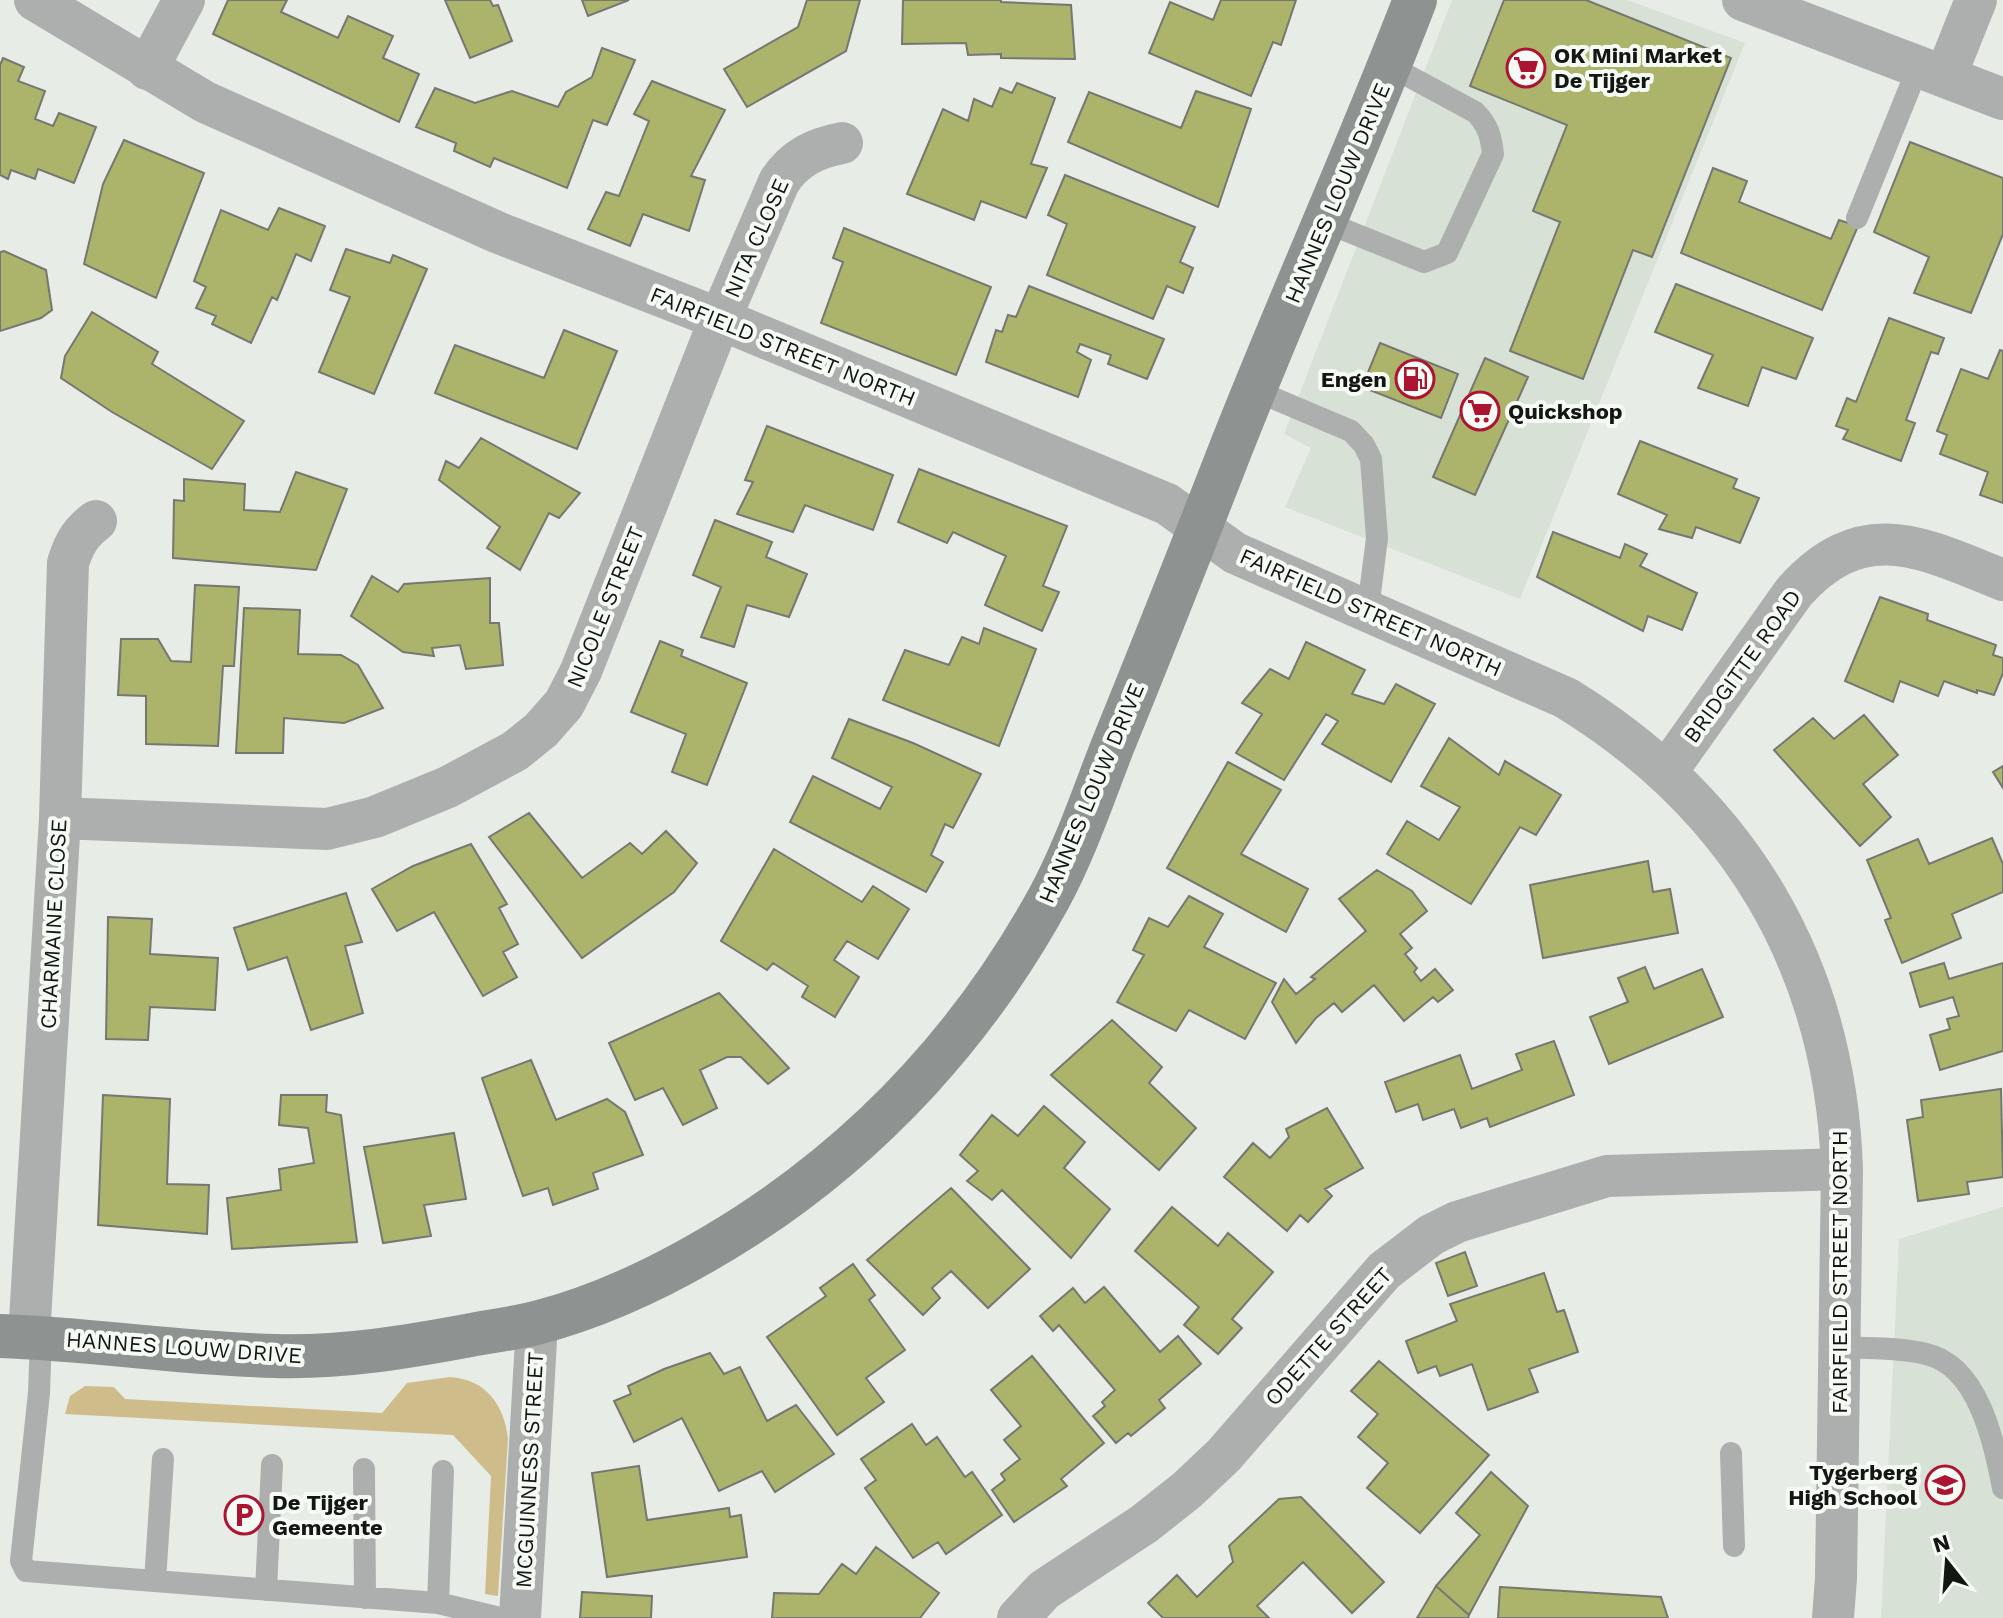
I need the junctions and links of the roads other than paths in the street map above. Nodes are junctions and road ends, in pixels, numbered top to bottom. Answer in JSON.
{"nodes":[{"id":1,"x":35,"y":0,"type":"edge"},
{"id":2,"x":184,"y":0,"type":"edge"},
{"id":3,"x":1415,"y":0,"type":"edge"},
{"id":4,"x":1743,"y":0,"type":"edge"},
{"id":5,"x":1976,"y":0,"type":"edge"},
{"id":6,"x":1390,"y":66,"type":"junction"},
{"id":7,"x":147,"y":69,"type":"junction"},
{"id":8,"x":1932,"y":70,"type":"junction"},
{"id":9,"x":2003,"y":99,"type":"edge"},
{"id":10,"x":842,"y":143,"type":"dead end"},
{"id":11,"x":1857,"y":218,"type":"dead end"},
{"id":12,"x":1325,"y":222,"type":"junction"},
{"id":13,"x":720,"y":319,"type":"junction"},
{"id":14,"x":1254,"y":390,"type":"junction"},
{"id":15,"x":96,"y":521,"type":"dead end"},
{"id":16,"x":1200,"y":527,"type":"junction"},
{"id":17,"x":2003,"y":580,"type":"edge"},
{"id":18,"x":1368,"y":609,"type":"junction"},
{"id":19,"x":1667,"y":771,"type":"junction"},
{"id":20,"x":60,"y":818,"type":"junction"},
{"id":21,"x":1842,"y":1169,"type":"junction"},
{"id":22,"x":537,"y":1323,"type":"junction"},
{"id":23,"x":23,"y":1337,"type":"edge"},
{"id":24,"x":1839,"y":1347,"type":"junction"},
{"id":25,"x":1731,"y":1453,"type":"dead end"},
{"id":26,"x":163,"y":1459,"type":"dead end"},
{"id":27,"x":272,"y":1465,"type":"dead end"},
{"id":28,"x":364,"y":1469,"type":"dead end"},
{"id":29,"x":443,"y":1471,"type":"dead end"},
{"id":30,"x":2003,"y":1488,"type":"edge"},
{"id":31,"x":1734,"y":1546,"type":"dead end"},
{"id":32,"x":155,"y":1581,"type":"junction"},
{"id":33,"x":266,"y":1590,"type":"junction"},
{"id":34,"x":365,"y":1598,"type":"junction"},
{"id":35,"x":438,"y":1603,"type":"junction"},
{"id":36,"x":500,"y":1618,"type":"edge"},
{"id":37,"x":520,"y":1618,"type":"edge"},
{"id":38,"x":1018,"y":1618,"type":"edge"},
{"id":39,"x":1833,"y":1618,"type":"edge"}],
"edges":[{"from":1,"to":7,"type":"street","name":"FAIRFIELD STREET NORTH"},
{"from":2,"to":7,"type":"street"},
{"from":3,"to":6,"type":"street","name":"HANNES LOUW DRIVE"},
{"from":4,"to":8,"type":"street"},
{"from":5,"to":8,"type":"street"},
{"from":6,"to":12,"type":"street","name":"HANNES LOUW DRIVE"},
{"from":6,"to":12,"type":"lane"},
{"from":7,"to":13,"type":"street","name":"FAIRFIELD STREET NORTH"},
{"from":8,"to":9,"type":"street"},
{"from":8,"to":11,"type":"lane"},
{"from":10,"to":13,"type":"street","name":"NITA CLOSE"},
{"from":12,"to":14,"type":"street","name":"HANNES LOUW DRIVE"},
{"from":13,"to":16,"type":"street","name":"FAIRFIELD STREET NORTH"},
{"from":13,"to":20,"type":"street","name":"NICOLE STREET"},
{"from":14,"to":16,"type":"street","name":"HANNES LOUW DRIVE"},
{"from":14,"to":18,"type":"lane"},
{"from":15,"to":20,"type":"street","name":"CHARMAINE CLOSE"},
{"from":16,"to":18,"type":"street","name":"FAIRFIELD STREET NORTH"},
{"from":16,"to":22,"type":"street","name":"HANNES LOUW DRIVE"},
{"from":17,"to":19,"type":"street","name":"BRIDGITTE ROAD"},
{"from":18,"to":19,"type":"street","name":"FAIRFIELD STREET NORTH"},
{"from":19,"to":21,"type":"street","name":"FAIRFIELD STREET NORTH"},
{"from":20,"to":23,"type":"street","name":"CHARMAINE CLOSE"},
{"from":21,"to":24,"type":"street","name":"FAIRFIELD STREET NORTH"},
{"from":21,"to":38,"type":"street","name":"ODETTE STREET"},
{"from":22,"to":23,"type":"street","name":"HANNES LOUW DRIVE"},
{"from":22,"to":37,"type":"street","name":"MCGUINNESS STREET"},
{"from":23,"to":32,"type":"lane"},
{"from":24,"to":30,"type":"lane"},
{"from":24,"to":39,"type":"street","name":"FAIRFIELD STREET NORTH"},
{"from":25,"to":31,"type":"lane"},
{"from":26,"to":32,"type":"lane"},
{"from":27,"to":33,"type":"lane"},
{"from":28,"to":34,"type":"lane"},
{"from":29,"to":35,"type":"lane"},
{"from":32,"to":33,"type":"lane"},
{"from":33,"to":34,"type":"lane"},
{"from":34,"to":35,"type":"lane"},
{"from":35,"to":36,"type":"lane"}]}
